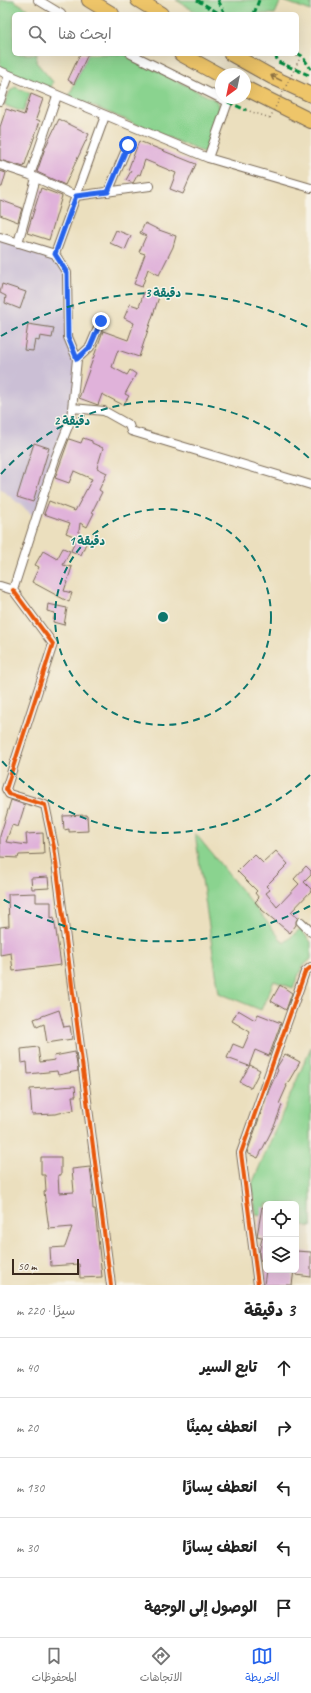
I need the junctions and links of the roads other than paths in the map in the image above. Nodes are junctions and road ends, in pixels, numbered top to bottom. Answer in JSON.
{"nodes":[{"id":1,"x":38,"y":0,"type":"edge"},
{"id":2,"x":89,"y":0,"type":"edge"},
{"id":3,"x":138,"y":0,"type":"edge"},
{"id":4,"x":58,"y":12,"type":"edge"},
{"id":5,"x":109,"y":12,"type":"edge"},
{"id":6,"x":158,"y":12,"type":"edge"},
{"id":7,"x":135,"y":56,"type":"edge"},
{"id":8,"x":185,"y":56,"type":"edge"},
{"id":9,"x":235,"y":56,"type":"edge"},
{"id":10,"x":0,"y":71,"type":"edge"},
{"id":11,"x":215,"y":73,"type":"edge"},
{"id":12,"x":9,"y":75,"type":"junction"},
{"id":13,"x":251,"y":91,"type":"edge"},
{"id":14,"x":311,"y":95,"type":"edge"},
{"id":15,"x":57,"y":96,"type":"junction"},
{"id":16,"x":0,"y":101,"type":"edge"},
{"id":17,"x":105,"y":116,"type":"junction"},
{"id":18,"x":311,"y":121,"type":"edge"},
{"id":19,"x":128,"y":145,"type":"dead end"},
{"id":20,"x":208,"y":158,"type":"junction"},
{"id":21,"x":0,"y":166,"type":"edge"},
{"id":22,"x":33,"y":177,"type":"junction"},
{"id":23,"x":150,"y":186,"type":"dead end"},
{"id":24,"x":311,"y":188,"type":"edge"},
{"id":25,"x":108,"y":192,"type":"junction"},
{"id":26,"x":76,"y":196,"type":"junction"},
{"id":27,"x":0,"y":237,"type":"edge"},
{"id":28,"x":18,"y":243,"type":"junction"},
{"id":29,"x":55,"y":254,"type":"junction"},
{"id":30,"x":101,"y":321,"type":"dead end"},
{"id":31,"x":77,"y":359,"type":"junction"},
{"id":32,"x":73,"y":408,"type":"junction"},
{"id":33,"x":311,"y":485,"type":"edge"},
{"id":34,"x":0,"y":586,"type":"edge"},
{"id":35,"x":13,"y":590,"type":"junction"},
{"id":36,"x":301,"y":922,"type":"dead end"},
{"id":37,"x":311,"y":932,"type":"edge"},
{"id":38,"x":311,"y":967,"type":"edge"},
{"id":39,"x":111,"y":1285,"type":"edge"},
{"id":40,"x":258,"y":1285,"type":"edge"}],
"edges":[{"from":1,"to":4,"type":"street"},
{"from":2,"to":5,"type":"highway"},
{"from":3,"to":6,"type":"highway"},
{"from":7,"to":20,"type":"street"},
{"from":8,"to":11,"type":"highway"},
{"from":14,"to":9,"type":"highway","one_way":true},
{"from":10,"to":12,"type":"street"},
{"from":12,"to":15,"type":"street"},
{"from":12,"to":16,"type":"street"},
{"from":13,"to":18,"type":"highway"},
{"from":15,"to":17,"type":"street"},
{"from":15,"to":22,"type":"street"},
{"from":17,"to":20,"type":"street"},
{"from":17,"to":26,"type":"street"},
{"from":19,"to":25,"type":"street"},
{"from":20,"to":24,"type":"street"},
{"from":21,"to":22,"type":"street"},
{"from":22,"to":26,"type":"street"},
{"from":22,"to":28,"type":"street"},
{"from":23,"to":25,"type":"street"},
{"from":25,"to":26,"type":"street"},
{"from":26,"to":29,"type":"street"},
{"from":27,"to":28,"type":"street"},
{"from":28,"to":29,"type":"street"},
{"from":29,"to":31,"type":"street"},
{"from":30,"to":31,"type":"street"},
{"from":31,"to":32,"type":"street"},
{"from":32,"to":33,"type":"street"},
{"from":32,"to":35,"type":"street"},
{"from":34,"to":35,"type":"street"},
{"from":35,"to":39,"type":"street"},
{"from":36,"to":37,"type":"street"},
{"from":38,"to":40,"type":"street"}]}
